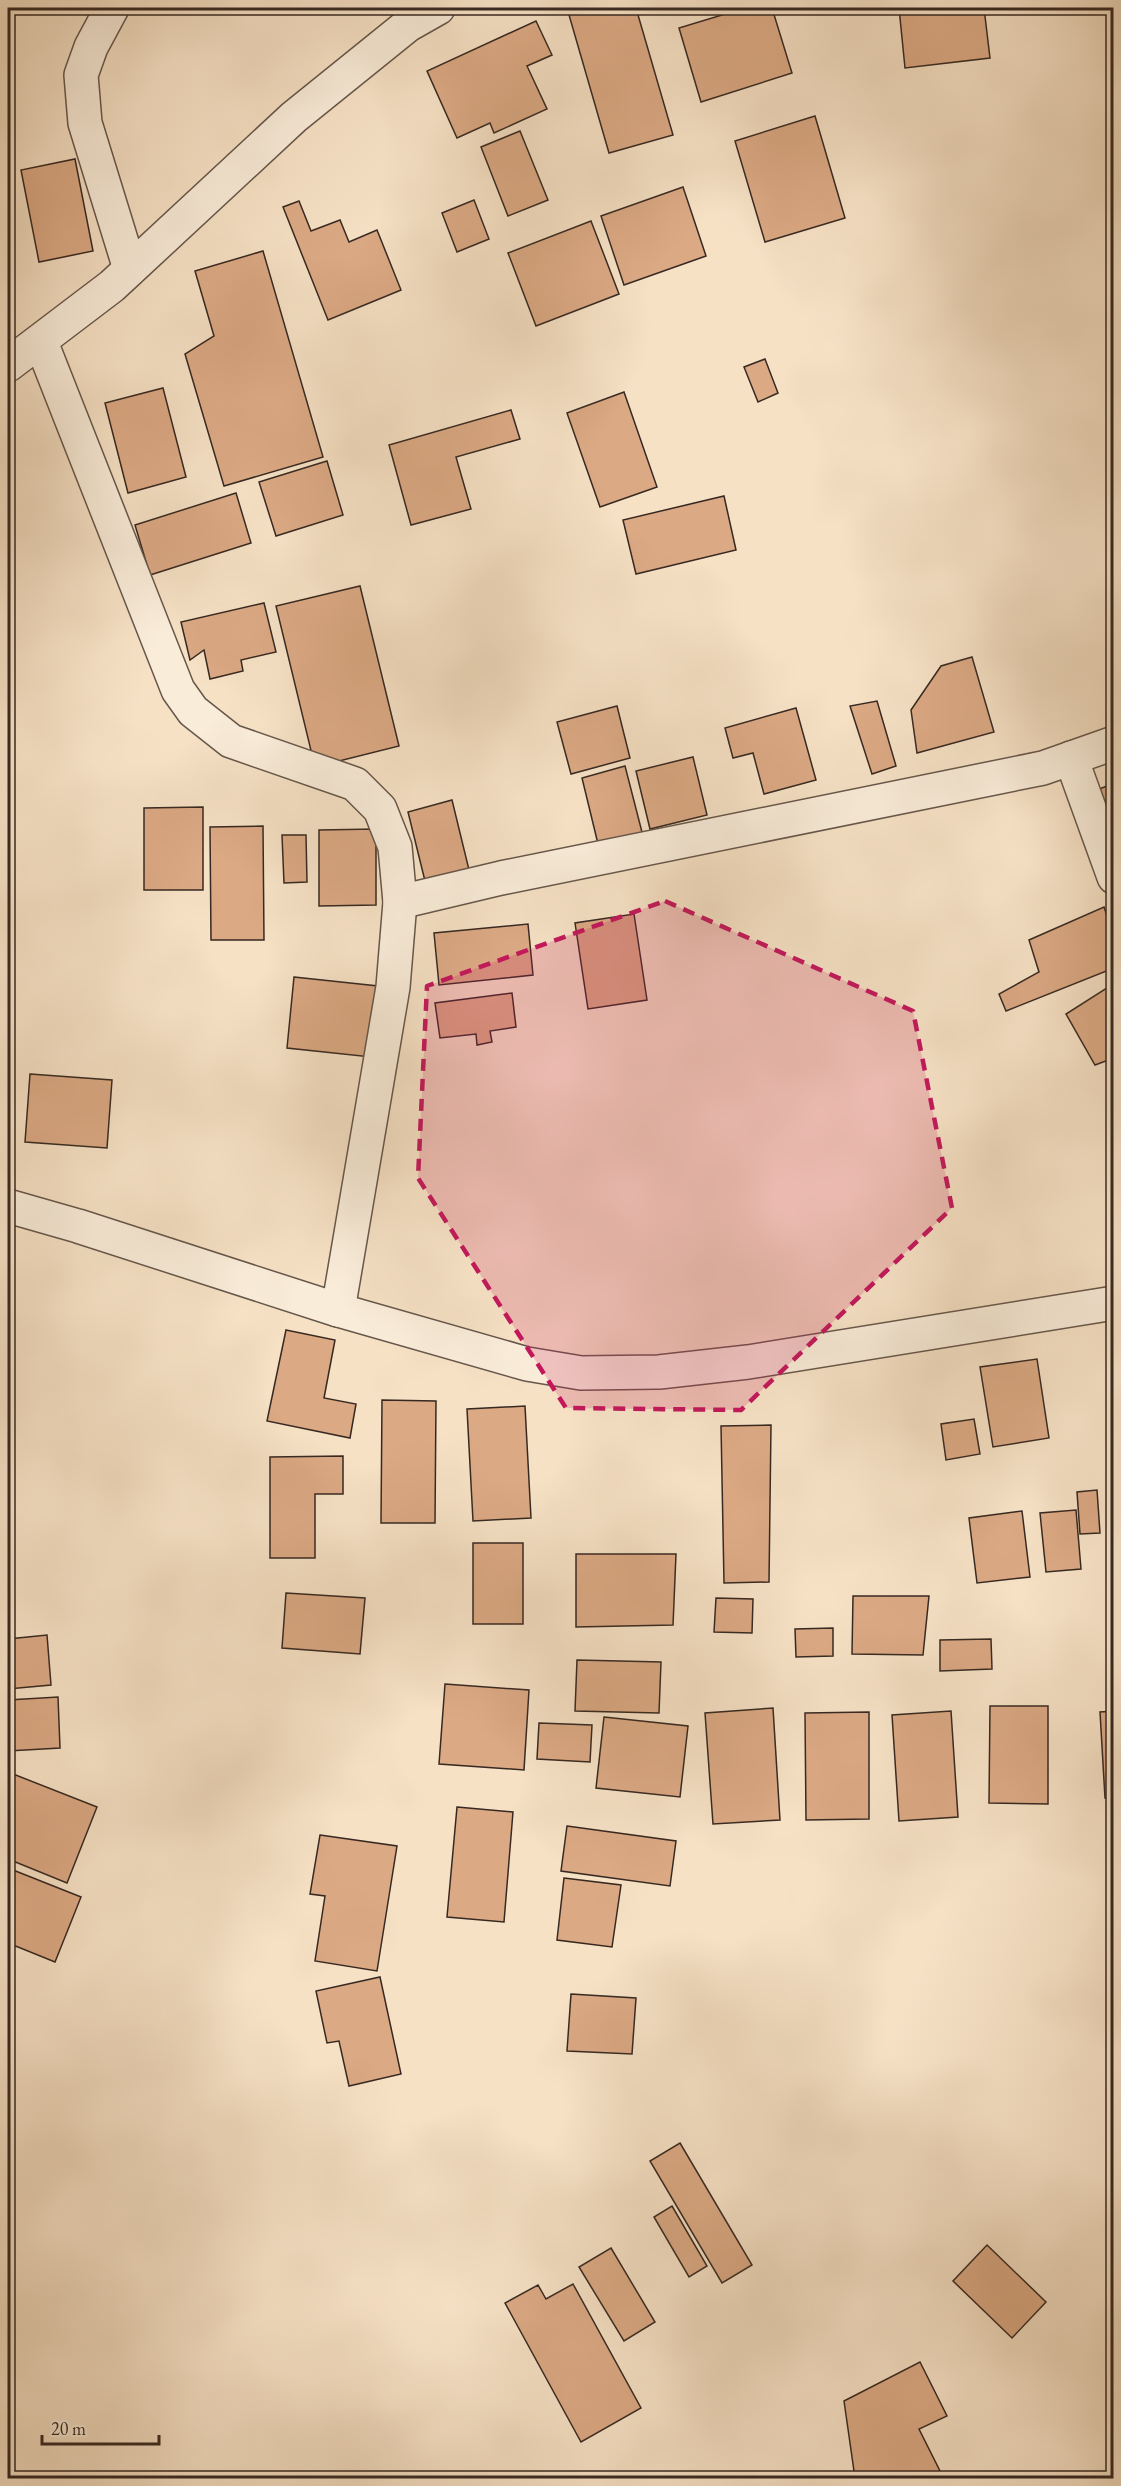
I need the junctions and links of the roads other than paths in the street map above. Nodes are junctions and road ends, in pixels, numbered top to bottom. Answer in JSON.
{"nodes":[{"id":1,"x":112,"y":8,"type":"edge"},
{"id":2,"x":438,"y":8,"type":"edge"},
{"id":3,"x":130,"y":269,"type":"junction"},
{"id":4,"x":41,"y":342,"type":"junction"},
{"id":5,"x":8,"y":366,"type":"edge"},
{"id":6,"x":1113,"y":743,"type":"edge"},
{"id":7,"x":1071,"y":758,"type":"junction"},
{"id":8,"x":1113,"y":877,"type":"edge"},
{"id":9,"x":400,"y":902,"type":"junction"},
{"id":10,"x":8,"y":1206,"type":"edge"},
{"id":11,"x":1113,"y":1303,"type":"edge"},
{"id":12,"x":338,"y":1310,"type":"junction"}],
"edges":[{"from":1,"to":3,"type":"street"},
{"from":2,"to":3,"type":"street"},
{"from":3,"to":4,"type":"street"},
{"from":4,"to":5,"type":"street"},
{"from":4,"to":9,"type":"street"},
{"from":6,"to":7,"type":"street"},
{"from":7,"to":8,"type":"street"},
{"from":7,"to":9,"type":"street"},
{"from":9,"to":12,"type":"street"},
{"from":10,"to":12,"type":"street"},
{"from":11,"to":12,"type":"street"}]}
